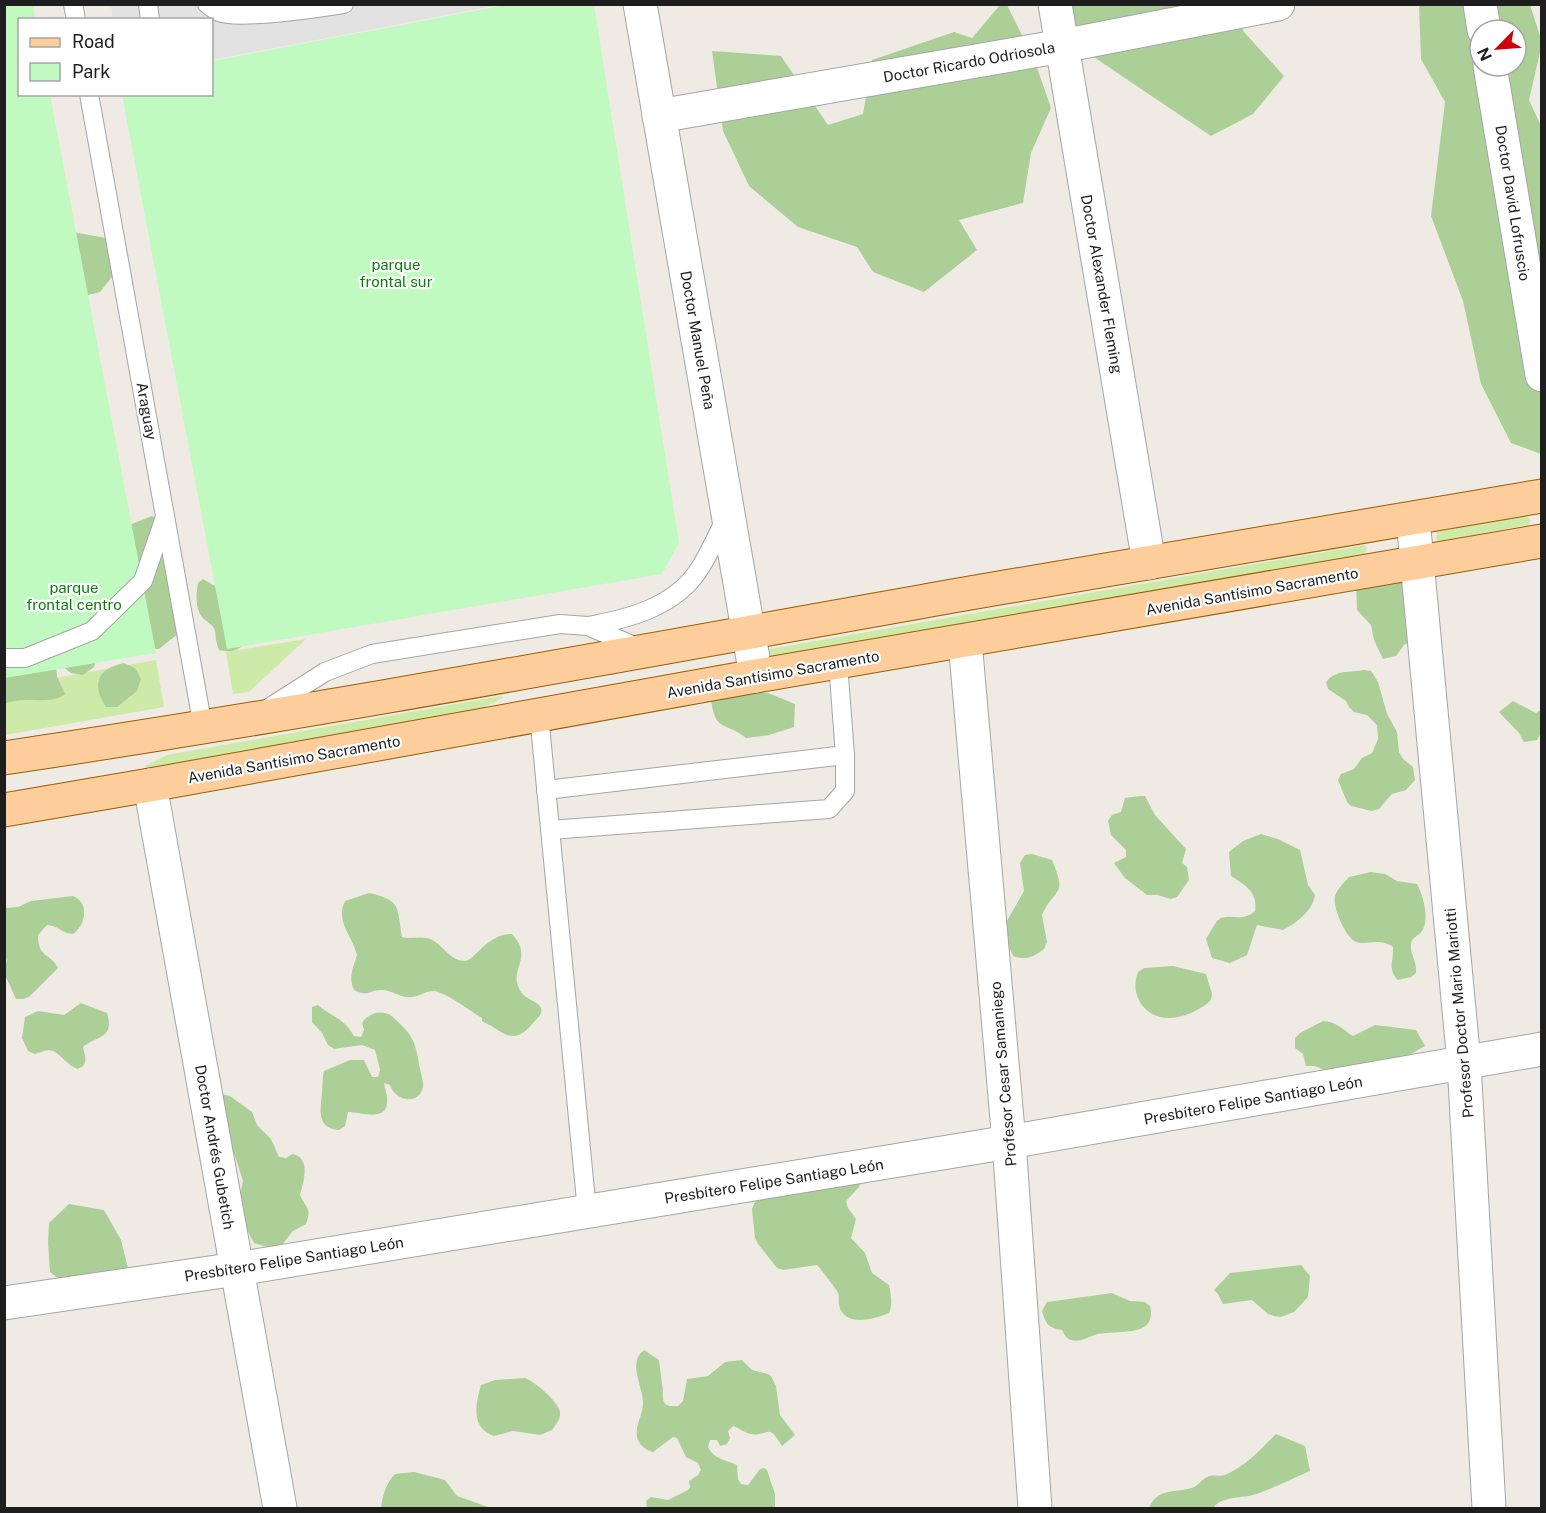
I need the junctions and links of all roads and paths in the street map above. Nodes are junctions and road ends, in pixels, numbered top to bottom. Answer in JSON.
{"nodes":[{"id":1,"x":207,"y":4,"type":"edge"},
{"id":2,"x":344,"y":4,"type":"edge"},
{"id":3,"x":640,"y":4,"type":"edge"},
{"id":4,"x":1055,"y":4,"type":"edge"},
{"id":5,"x":1278,"y":4,"type":"edge"},
{"id":6,"x":1062,"y":46,"type":"junction"},
{"id":7,"x":1492,"y":78,"type":"edge"},
{"id":8,"x":90,"y":96,"type":"edge"},
{"id":9,"x":659,"y":116,"type":"junction"},
{"id":10,"x":1542,"y":375,"type":"edge"},
{"id":11,"x":1542,"y":496,"type":"edge"},
{"id":12,"x":728,"y":513,"type":"junction"},
{"id":13,"x":166,"y":516,"type":"junction"},
{"id":14,"x":1413,"y":519,"type":"junction"},
{"id":15,"x":1542,"y":541,"type":"edge"},
{"id":16,"x":1417,"y":562,"type":"junction"},
{"id":17,"x":1149,"y":563,"type":"junction"},
{"id":18,"x":588,"y":626,"type":"junction"},
{"id":19,"x":749,"y":633,"type":"junction"},
{"id":20,"x":966,"y":641,"type":"junction"},
{"id":21,"x":645,"y":651,"type":"junction"},
{"id":22,"x":4,"y":658,"type":"edge"},
{"id":23,"x":838,"y":663,"type":"junction"},
{"id":24,"x":756,"y":676,"type":"junction"},
{"id":25,"x":539,"y":715,"type":"junction"},
{"id":26,"x":252,"y":719,"type":"junction"},
{"id":27,"x":203,"y":727,"type":"junction"},
{"id":28,"x":845,"y":755,"type":"junction"},
{"id":29,"x":4,"y":758,"type":"edge"},
{"id":30,"x":150,"y":785,"type":"junction"},
{"id":31,"x":546,"y":790,"type":"junction"},
{"id":32,"x":4,"y":810,"type":"edge"},
{"id":33,"x":550,"y":830,"type":"junction"},
{"id":34,"x":1542,"y":1049,"type":"edge"},
{"id":35,"x":1464,"y":1063,"type":"junction"},
{"id":36,"x":1009,"y":1142,"type":"junction"},
{"id":37,"x":587,"y":1211,"type":"junction"},
{"id":38,"x":237,"y":1269,"type":"junction"},
{"id":39,"x":4,"y":1303,"type":"edge"},
{"id":40,"x":279,"y":1509,"type":"edge"},
{"id":41,"x":1035,"y":1509,"type":"edge"},
{"id":42,"x":1489,"y":1509,"type":"edge"}],
"edges":[{"from":1,"to":2,"type":"lane"},
{"from":3,"to":9,"type":"street","name":"Doctor Manuel Peña"},
{"from":4,"to":6,"type":"street","name":"Doctor Alexander Fleming"},
{"from":5,"to":6,"type":"street","name":"Doctor Ricardo Odriosola"},
{"from":6,"to":9,"type":"street","name":"Doctor Ricardo Odriosola"},
{"from":6,"to":17,"type":"street","name":"Doctor Alexander Fleming"},
{"from":7,"to":10,"type":"street","name":"Doctor David Lofruscio"},
{"from":8,"to":13,"type":"lane","name":"Araguay"},
{"from":9,"to":12,"type":"street","name":"Doctor Manuel Peña"},
{"from":11,"to":14,"type":"main road"},
{"from":12,"to":18,"type":"lane"},
{"from":12,"to":19,"type":"street","name":"Doctor Manuel Peña"},
{"from":13,"to":22,"type":"lane"},
{"from":13,"to":27,"type":"lane","name":"Araguay"},
{"from":14,"to":16,"type":"street","name":"Profesor Doctor Mario Mariotti"},
{"from":14,"to":17,"type":"main road"},
{"from":15,"to":16,"type":"main road","name":"Avenida Santísimo Sacramento"},
{"from":16,"to":20,"type":"main road","name":"Avenida Santísimo Sacramento"},
{"from":16,"to":35,"type":"street","name":"Profesor Doctor Mario Mariotti"},
{"from":17,"to":19,"type":"main road"},
{"from":18,"to":21,"type":"lane"},
{"from":18,"to":26,"type":"lane"},
{"from":19,"to":21,"type":"main road"},
{"from":19,"to":24,"type":"street","name":"Doctor Manuel Peña"},
{"from":20,"to":23,"type":"main road","name":"Avenida Santísimo Sacramento"},
{"from":20,"to":36,"type":"street","name":"Profesor Cesar Samaniego"},
{"from":21,"to":26,"type":"main road"},
{"from":23,"to":24,"type":"main road","name":"Avenida Santísimo Sacramento"},
{"from":23,"to":28,"type":"lane"},
{"from":24,"to":25,"type":"main road","name":"Avenida Santísimo Sacramento"},
{"from":25,"to":30,"type":"main road","name":"Avenida Santísimo Sacramento"},
{"from":25,"to":31,"type":"lane"},
{"from":26,"to":27,"type":"main road"},
{"from":27,"to":29,"type":"main road"},
{"from":28,"to":31,"type":"lane"},
{"from":28,"to":33,"type":"lane"},
{"from":30,"to":32,"type":"main road","name":"Avenida Santísimo Sacramento"},
{"from":30,"to":38,"type":"street","name":"Doctor Andrés Gubetich"},
{"from":31,"to":33,"type":"lane"},
{"from":33,"to":37,"type":"lane"},
{"from":34,"to":35,"type":"street","name":"Presbítero Felipe Santiago León"},
{"from":35,"to":36,"type":"street","name":"Presbítero Felipe Santiago León"},
{"from":35,"to":42,"type":"street","name":"Profesor Doctor Mario Mariotti"},
{"from":36,"to":37,"type":"street","name":"Presbítero Felipe Santiago León"},
{"from":36,"to":41,"type":"street","name":"Profesor Cesar Samaniego"},
{"from":37,"to":38,"type":"street","name":"Presbítero Felipe Santiago León"},
{"from":38,"to":39,"type":"street","name":"Presbítero Felipe Santiago León"},
{"from":38,"to":40,"type":"street","name":"Doctor Andrés Gubetich"}]}
